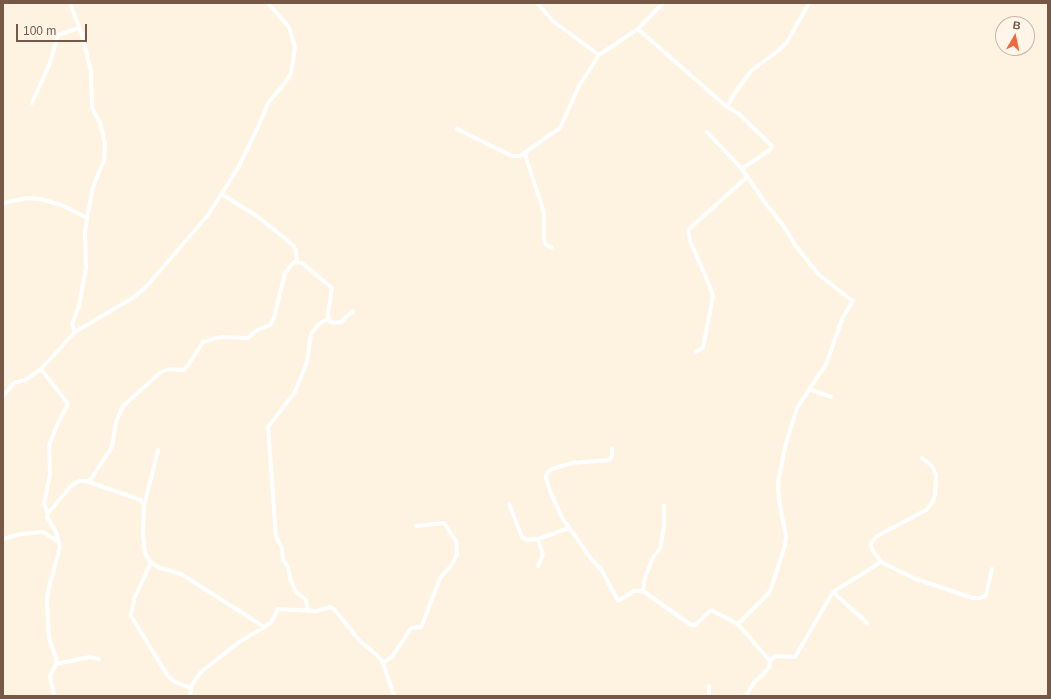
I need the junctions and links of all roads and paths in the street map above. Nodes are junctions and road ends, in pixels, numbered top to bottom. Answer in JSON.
{"nodes":[{"id":1,"x":70,"y":3,"type":"edge"},
{"id":2,"x":268,"y":3,"type":"edge"},
{"id":3,"x":537,"y":3,"type":"edge"},
{"id":4,"x":663,"y":3,"type":"edge"},
{"id":5,"x":809,"y":3,"type":"edge"},
{"id":6,"x":79,"y":28,"type":"junction"},
{"id":7,"x":638,"y":29,"type":"junction"},
{"id":8,"x":599,"y":55,"type":"junction"},
{"id":9,"x":32,"y":103,"type":"dead end"},
{"id":10,"x":727,"y":107,"type":"junction"},
{"id":11,"x":457,"y":129,"type":"dead end"},
{"id":12,"x":707,"y":132,"type":"dead end"},
{"id":13,"x":525,"y":154,"type":"junction"},
{"id":14,"x":742,"y":169,"type":"junction"},
{"id":15,"x":747,"y":177,"type":"junction"},
{"id":16,"x":221,"y":194,"type":"junction"},
{"id":17,"x":3,"y":203,"type":"edge"},
{"id":18,"x":87,"y":218,"type":"junction"},
{"id":19,"x":552,"y":247,"type":"dead end"},
{"id":20,"x":297,"y":262,"type":"junction"},
{"id":21,"x":353,"y":311,"type":"dead end"},
{"id":22,"x":327,"y":319,"type":"junction"},
{"id":23,"x":75,"y":332,"type":"junction"},
{"id":24,"x":696,"y":352,"type":"dead end"},
{"id":25,"x":41,"y":369,"type":"junction"},
{"id":26,"x":809,"y":389,"type":"junction"},
{"id":27,"x":3,"y":396,"type":"edge"},
{"id":28,"x":831,"y":397,"type":"dead end"},
{"id":29,"x":612,"y":448,"type":"dead end"},
{"id":30,"x":158,"y":450,"type":"dead end"},
{"id":31,"x":922,"y":458,"type":"dead end"},
{"id":32,"x":89,"y":482,"type":"junction"},
{"id":33,"x":509,"y":504,"type":"dead end"},
{"id":34,"x":144,"y":506,"type":"junction"},
{"id":35,"x":664,"y":506,"type":"dead end"},
{"id":36,"x":48,"y":514,"type":"junction"},
{"id":37,"x":416,"y":526,"type":"dead end"},
{"id":38,"x":569,"y":528,"type":"junction"},
{"id":39,"x":3,"y":539,"type":"edge"},
{"id":40,"x":538,"y":539,"type":"junction"},
{"id":41,"x":59,"y":542,"type":"junction"},
{"id":42,"x":881,"y":562,"type":"junction"},
{"id":43,"x":151,"y":563,"type":"junction"},
{"id":44,"x":538,"y":566,"type":"dead end"},
{"id":45,"x":992,"y":568,"type":"dead end"},
{"id":46,"x":643,"y":591,"type":"junction"},
{"id":47,"x":833,"y":592,"type":"junction"},
{"id":48,"x":308,"y":611,"type":"junction"},
{"id":49,"x":867,"y":623,"type":"dead end"},
{"id":50,"x":738,"y":624,"type":"junction"},
{"id":51,"x":264,"y":627,"type":"junction"},
{"id":52,"x":99,"y":659,"type":"dead end"},
{"id":53,"x":770,"y":660,"type":"junction"},
{"id":54,"x":383,"y":663,"type":"junction"},
{"id":55,"x":56,"y":664,"type":"junction"},
{"id":56,"x":709,"y":686,"type":"dead end"},
{"id":57,"x":191,"y":688,"type":"junction"},
{"id":58,"x":54,"y":696,"type":"edge"},
{"id":59,"x":190,"y":696,"type":"edge"},
{"id":60,"x":394,"y":696,"type":"edge"},
{"id":61,"x":709,"y":696,"type":"edge"},
{"id":62,"x":746,"y":696,"type":"edge"}],
"edges":[{"from":1,"to":6,"type":"street"},
{"from":2,"to":16,"type":"street"},
{"from":3,"to":8,"type":"street"},
{"from":4,"to":7,"type":"street"},
{"from":5,"to":10,"type":"street"},
{"from":6,"to":9,"type":"street"},
{"from":6,"to":18,"type":"street"},
{"from":7,"to":8,"type":"street"},
{"from":7,"to":10,"type":"street"},
{"from":8,"to":13,"type":"street"},
{"from":10,"to":14,"type":"street"},
{"from":11,"to":13,"type":"street"},
{"from":12,"to":14,"type":"street"},
{"from":13,"to":19,"type":"street"},
{"from":14,"to":15,"type":"street"},
{"from":15,"to":24,"type":"street"},
{"from":15,"to":26,"type":"street"},
{"from":16,"to":20,"type":"street"},
{"from":16,"to":23,"type":"street"},
{"from":17,"to":18,"type":"street"},
{"from":18,"to":23,"type":"street"},
{"from":20,"to":22,"type":"street"},
{"from":20,"to":32,"type":"street"},
{"from":21,"to":22,"type":"street"},
{"from":22,"to":48,"type":"street"},
{"from":23,"to":25,"type":"street"},
{"from":25,"to":27,"type":"street"},
{"from":25,"to":36,"type":"street"},
{"from":26,"to":28,"type":"street"},
{"from":26,"to":50,"type":"street"},
{"from":29,"to":38,"type":"street"},
{"from":30,"to":34,"type":"street"},
{"from":31,"to":42,"type":"street"},
{"from":32,"to":34,"type":"street"},
{"from":32,"to":36,"type":"street"},
{"from":33,"to":40,"type":"street"},
{"from":34,"to":43,"type":"street"},
{"from":35,"to":46,"type":"street"},
{"from":36,"to":41,"type":"street"},
{"from":37,"to":54,"type":"street"},
{"from":38,"to":40,"type":"street"},
{"from":38,"to":46,"type":"street"},
{"from":39,"to":41,"type":"street"},
{"from":40,"to":44,"type":"street"},
{"from":41,"to":55,"type":"street"},
{"from":42,"to":45,"type":"street"},
{"from":42,"to":47,"type":"street"},
{"from":43,"to":51,"type":"street"},
{"from":43,"to":57,"type":"street"},
{"from":46,"to":50,"type":"street"},
{"from":47,"to":49,"type":"street"},
{"from":47,"to":53,"type":"street"},
{"from":48,"to":51,"type":"street"},
{"from":48,"to":54,"type":"street"},
{"from":50,"to":53,"type":"street"},
{"from":51,"to":57,"type":"street"},
{"from":52,"to":55,"type":"street"},
{"from":53,"to":62,"type":"street"},
{"from":54,"to":60,"type":"street"},
{"from":55,"to":58,"type":"street"},
{"from":56,"to":61,"type":"street"},
{"from":57,"to":59,"type":"street"}]}
